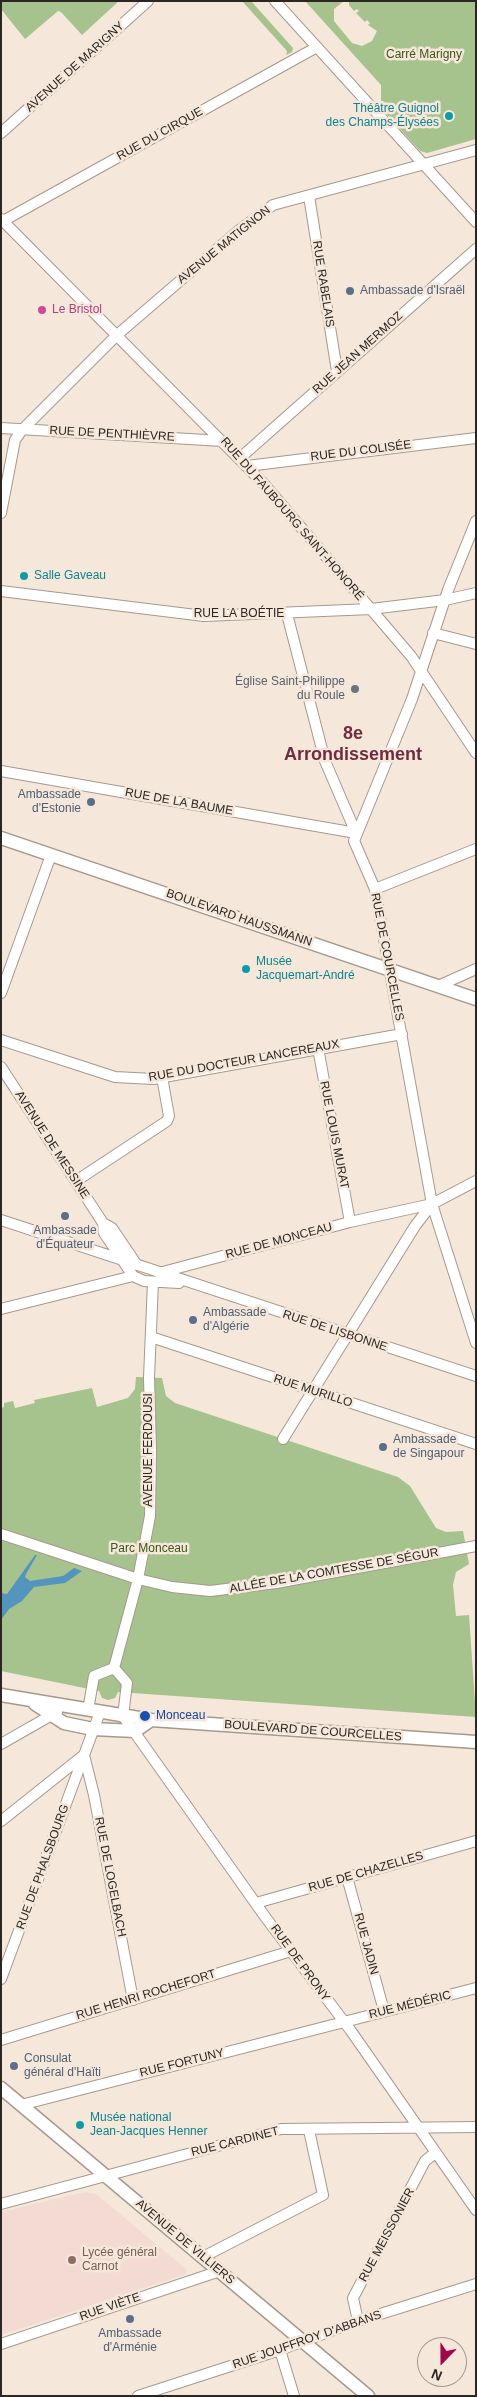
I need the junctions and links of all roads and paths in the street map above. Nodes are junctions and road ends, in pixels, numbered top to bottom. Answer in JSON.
{"nodes":[{"id":1,"x":148,"y":1,"type":"edge"},
{"id":2,"x":275,"y":1,"type":"edge"},
{"id":3,"x":317,"y":47,"type":"junction"},
{"id":4,"x":1,"y":133,"type":"edge"},
{"id":5,"x":476,"y":150,"type":"edge"},
{"id":6,"x":424,"y":165,"type":"junction"},
{"id":7,"x":309,"y":196,"type":"junction"},
{"id":8,"x":2,"y":220,"type":"edge"},
{"id":9,"x":476,"y":222,"type":"edge"},
{"id":10,"x":476,"y":249,"type":"edge"},
{"id":11,"x":117,"y":335,"type":"junction"},
{"id":12,"x":337,"y":371,"type":"junction"},
{"id":13,"x":1,"y":428,"type":"edge"},
{"id":14,"x":22,"y":430,"type":"junction"},
{"id":15,"x":476,"y":438,"type":"edge"},
{"id":16,"x":223,"y":440,"type":"junction"},
{"id":17,"x":243,"y":462,"type":"junction"},
{"id":18,"x":1,"y":513,"type":"edge"},
{"id":19,"x":476,"y":521,"type":"edge"},
{"id":20,"x":1,"y":591,"type":"edge"},
{"id":21,"x":476,"y":593,"type":"edge"},
{"id":22,"x":445,"y":600,"type":"junction"},
{"id":23,"x":371,"y":609,"type":"junction"},
{"id":24,"x":287,"y":614,"type":"junction"},
{"id":25,"x":433,"y":633,"type":"junction"},
{"id":26,"x":476,"y":644,"type":"edge"},
{"id":27,"x":422,"y":670,"type":"junction"},
{"id":28,"x":476,"y":753,"type":"edge"},
{"id":29,"x":1,"y":771,"type":"edge"},
{"id":30,"x":356,"y":833,"type":"junction"},
{"id":31,"x":1,"y":838,"type":"edge"},
{"id":32,"x":476,"y":849,"type":"edge"},
{"id":33,"x":51,"y":855,"type":"junction"},
{"id":34,"x":374,"y":889,"type":"junction"},
{"id":35,"x":476,"y":969,"type":"edge"},
{"id":36,"x":390,"y":970,"type":"junction"},
{"id":37,"x":438,"y":986,"type":"junction"},
{"id":38,"x":1,"y":993,"type":"edge"},
{"id":39,"x":476,"y":999,"type":"edge"},
{"id":40,"x":402,"y":1034,"type":"junction"},
{"id":41,"x":1,"y":1040,"type":"edge"},
{"id":42,"x":318,"y":1048,"type":"junction"},
{"id":43,"x":1,"y":1067,"type":"edge"},
{"id":44,"x":162,"y":1077,"type":"junction"},
{"id":45,"x":76,"y":1181,"type":"junction"},
{"id":46,"x":476,"y":1181,"type":"edge"},
{"id":47,"x":432,"y":1204,"type":"junction"},
{"id":48,"x":1,"y":1220,"type":"edge"},
{"id":49,"x":350,"y":1222,"type":"junction"},
{"id":50,"x":103,"y":1223,"type":"junction"},
{"id":51,"x":122,"y":1260,"type":"junction"},
{"id":52,"x":137,"y":1265,"type":"junction"},
{"id":53,"x":159,"y":1272,"type":"junction"},
{"id":54,"x":133,"y":1276,"type":"junction"},
{"id":55,"x":153,"y":1282,"type":"junction"},
{"id":56,"x":195,"y":1284,"type":"junction"},
{"id":57,"x":1,"y":1309,"type":"edge"},
{"id":58,"x":348,"y":1335,"type":"junction"},
{"id":59,"x":151,"y":1337,"type":"junction"},
{"id":60,"x":476,"y":1343,"type":"edge"},
{"id":61,"x":476,"y":1376,"type":"edge"},
{"id":62,"x":313,"y":1391,"type":"junction"},
{"id":63,"x":283,"y":1439,"type":"dead end"},
{"id":64,"x":476,"y":1444,"type":"edge"},
{"id":65,"x":1,"y":1534,"type":"edge"},
{"id":66,"x":471,"y":1547,"type":"edge"},
{"id":67,"x":138,"y":1579,"type":"junction"},
{"id":68,"x":114,"y":1668,"type":"junction"},
{"id":69,"x":1,"y":1695,"type":"edge"},
{"id":70,"x":31,"y":1701,"type":"junction"},
{"id":71,"x":66,"y":1706,"type":"junction"},
{"id":72,"x":94,"y":1711,"type":"junction"},
{"id":73,"x":52,"y":1715,"type":"junction"},
{"id":74,"x":123,"y":1716,"type":"junction"},
{"id":75,"x":151,"y":1720,"type":"junction"},
{"id":76,"x":93,"y":1729,"type":"junction"},
{"id":77,"x":134,"y":1731,"type":"junction"},
{"id":78,"x":476,"y":1742,"type":"edge"},
{"id":79,"x":1,"y":1744,"type":"edge"},
{"id":80,"x":84,"y":1755,"type":"junction"},
{"id":81,"x":1,"y":1821,"type":"edge"},
{"id":82,"x":476,"y":1841,"type":"edge"},
{"id":83,"x":347,"y":1877,"type":"junction"},
{"id":84,"x":256,"y":1903,"type":"junction"},
{"id":85,"x":291,"y":1951,"type":"junction"},
{"id":86,"x":1,"y":1979,"type":"edge"},
{"id":87,"x":476,"y":1988,"type":"edge"},
{"id":88,"x":133,"y":2000,"type":"junction"},
{"id":89,"x":384,"y":2012,"type":"junction"},
{"id":90,"x":344,"y":2022,"type":"junction"},
{"id":91,"x":1,"y":2040,"type":"edge"},
{"id":92,"x":1,"y":2088,"type":"edge"},
{"id":93,"x":21,"y":2105,"type":"junction"},
{"id":94,"x":418,"y":2128,"type":"junction"},
{"id":95,"x":476,"y":2128,"type":"edge"},
{"id":96,"x":309,"y":2130,"type":"junction"},
{"id":97,"x":434,"y":2153,"type":"junction"},
{"id":98,"x":105,"y":2176,"type":"junction"},
{"id":99,"x":1,"y":2204,"type":"edge"},
{"id":100,"x":476,"y":2210,"type":"edge"},
{"id":101,"x":203,"y":2257,"type":"junction"},
{"id":102,"x":220,"y":2272,"type":"junction"},
{"id":103,"x":476,"y":2284,"type":"edge"},
{"id":104,"x":358,"y":2321,"type":"junction"},
{"id":105,"x":302,"y":2340,"type":"junction"},
{"id":106,"x":1,"y":2344,"type":"edge"},
{"id":107,"x":280,"y":2350,"type":"junction"},
{"id":108,"x":138,"y":2396,"type":"edge"},
{"id":109,"x":294,"y":2396,"type":"edge"},
{"id":110,"x":368,"y":2396,"type":"edge"}],
"edges":[{"from":1,"to":4,"type":"street","name":"AVENUE DE MARIGNY"},
{"from":2,"to":3,"type":"street"},
{"from":3,"to":6,"type":"street"},
{"from":3,"to":8,"type":"street","name":"RUE DU CIRQUE"},
{"from":5,"to":6,"type":"street","name":"AVENUE MATIGNON"},
{"from":6,"to":7,"type":"street","name":"AVENUE MATIGNON"},
{"from":6,"to":9,"type":"street"},
{"from":7,"to":11,"type":"street","name":"AVENUE MATIGNON"},
{"from":7,"to":12,"type":"street","name":"RUE RABELAIS"},
{"from":8,"to":11,"type":"street","name":"RUE DU FAUBOURG SAINT-HONORÉ"},
{"from":10,"to":12,"type":"street","name":"RUE JEAN MERMOZ"},
{"from":11,"to":14,"type":"street","name":"AVENUE MATIGNON"},
{"from":11,"to":16,"type":"street","name":"RUE DU FAUBOURG SAINT-HONORÉ"},
{"from":12,"to":17,"type":"street","name":"RUE JEAN MERMOZ"},
{"from":13,"to":14,"type":"street","name":"RUE DE PENTHIÈVRE"},
{"from":14,"to":16,"type":"street","name":"RUE DE PENTHIÈVRE"},
{"from":14,"to":18,"type":"street"},
{"from":15,"to":17,"type":"street","name":"RUE DU COLISÉE"},
{"from":16,"to":17,"type":"street","name":"RUE DU FAUBOURG SAINT-HONORÉ"},
{"from":17,"to":23,"type":"street","name":"RUE DU FAUBOURG SAINT-HONORÉ"},
{"from":19,"to":22,"type":"street"},
{"from":20,"to":24,"type":"street","name":"RUE LA BOÉTIE"},
{"from":21,"to":22,"type":"street","name":"RUE LA BOÉTIE"},
{"from":22,"to":23,"type":"street","name":"RUE LA BOÉTIE"},
{"from":22,"to":25,"type":"street"},
{"from":23,"to":24,"type":"street","name":"RUE LA BOÉTIE"},
{"from":23,"to":27,"type":"street","name":"RUE DU FAUBOURG SAINT-HONORÉ"},
{"from":24,"to":30,"type":"street","name":"RUE DE COURCELLES"},
{"from":25,"to":26,"type":"street"},
{"from":25,"to":27,"type":"street"},
{"from":27,"to":28,"type":"street","name":"RUE DU FAUBOURG SAINT-HONORÉ"},
{"from":27,"to":30,"type":"street"},
{"from":29,"to":30,"type":"street","name":"RUE DE LA BAUME"},
{"from":30,"to":34,"type":"street","name":"RUE DE COURCELLES"},
{"from":31,"to":33,"type":"main road","name":"BOULEVARD HAUSSMANN"},
{"from":32,"to":34,"type":"street"},
{"from":33,"to":36,"type":"main road","name":"BOULEVARD HAUSSMANN"},
{"from":33,"to":38,"type":"street"},
{"from":34,"to":36,"type":"street","name":"RUE DE COURCELLES"},
{"from":35,"to":37,"type":"street"},
{"from":36,"to":37,"type":"main road","name":"BOULEVARD HAUSSMANN"},
{"from":36,"to":40,"type":"street","name":"RUE DE COURCELLES"},
{"from":37,"to":39,"type":"main road","name":"BOULEVARD HAUSSMANN"},
{"from":40,"to":42,"type":"street","name":"RUE DU DOCTEUR LANCEREAUX"},
{"from":40,"to":47,"type":"street","name":"RUE DE COURCELLES"},
{"from":41,"to":44,"type":"street","name":"RUE DU DOCTEUR LANCEREAUX"},
{"from":42,"to":44,"type":"street","name":"RUE DU DOCTEUR LANCEREAUX"},
{"from":42,"to":49,"type":"street","name":"RUE LOUIS MURAT"},
{"from":43,"to":45,"type":"street","name":"AVENUE DE MESSINE"},
{"from":44,"to":45,"type":"street"},
{"from":45,"to":50,"type":"street","name":"AVENUE DE MESSINE"},
{"from":46,"to":47,"type":"street"},
{"from":47,"to":49,"type":"street","name":"RUE DE MONCEAU"},
{"from":47,"to":58,"type":"street"},
{"from":47,"to":60,"type":"street","name":"RUE DE COURCELLES"},
{"from":48,"to":51,"type":"street"},
{"from":49,"to":53,"type":"street","name":"RUE DE MONCEAU"},
{"from":50,"to":51,"type":"street","name":"AVENUE DE MESSINE"},
{"from":50,"to":52,"type":"street","name":"AVENUE DE MESSINE"},
{"from":51,"to":52,"type":"street"},
{"from":51,"to":54,"type":"street","name":"AVENUE DE MESSINE"},
{"from":52,"to":53,"type":"street","name":"RUE DE LISBONNE"},
{"from":53,"to":55,"type":"street"},
{"from":53,"to":56,"type":"street","name":"RUE DE LISBONNE"},
{"from":54,"to":55,"type":"street","name":"RUE DE LISBONNE"},
{"from":54,"to":57,"type":"street"},
{"from":55,"to":56,"type":"street","name":"RUE DE LISBONNE"},
{"from":55,"to":59,"type":"street","name":"AVENUE FERDOUSI"},
{"from":56,"to":58,"type":"street","name":"RUE DE LISBONNE"},
{"from":58,"to":61,"type":"street","name":"RUE DE LISBONNE"},
{"from":58,"to":62,"type":"street"},
{"from":59,"to":62,"type":"street","name":"RUE MURILLO"},
{"from":59,"to":67,"type":"street","name":"AVENUE FERDOUSI"},
{"from":62,"to":63,"type":"street"},
{"from":62,"to":64,"type":"street","name":"RUE MURILLO"},
{"from":65,"to":67,"type":"street","name":"ALLÉE DE LA COMTESSE DE SÉGUR"},
{"from":66,"to":67,"type":"street","name":"ALLÉE DE LA COMTESSE DE SÉGUR"},
{"from":67,"to":68,"type":"street","name":"AVENUE FERDOUSI"},
{"from":68,"to":72,"type":"street"},
{"from":68,"to":74,"type":"street"},
{"from":69,"to":70,"type":"main road"},
{"from":70,"to":71,"type":"main road","name":"BOULEVARD DE COURCELLES"},
{"from":70,"to":73,"type":"main road"},
{"from":71,"to":72,"type":"main road","name":"BOULEVARD DE COURCELLES"},
{"from":71,"to":73,"type":"street"},
{"from":72,"to":74,"type":"main road","name":"BOULEVARD DE COURCELLES"},
{"from":72,"to":76,"type":"street","name":"RUE DE PHALSBOURG"},
{"from":73,"to":76,"type":"main road"},
{"from":73,"to":79,"type":"street"},
{"from":74,"to":75,"type":"main road","name":"BOULEVARD DE COURCELLES"},
{"from":74,"to":77,"type":"street","name":"RUE DE PRONY"},
{"from":75,"to":77,"type":"main road"},
{"from":75,"to":78,"type":"main road","name":"BOULEVARD DE COURCELLES"},
{"from":76,"to":77,"type":"main road"},
{"from":76,"to":80,"type":"street","name":"RUE DE PHALSBOURG"},
{"from":77,"to":84,"type":"street","name":"RUE DE PRONY"},
{"from":80,"to":81,"type":"street"},
{"from":80,"to":86,"type":"street","name":"RUE DE PHALSBOURG"},
{"from":80,"to":88,"type":"street","name":"RUE DE LOGELBACH"},
{"from":82,"to":83,"type":"street","name":"RUE DE CHAZELLES"},
{"from":83,"to":84,"type":"street","name":"RUE DE CHAZELLES"},
{"from":83,"to":89,"type":"street","name":"RUE JADIN"},
{"from":84,"to":85,"type":"street","name":"RUE DE PRONY"},
{"from":85,"to":88,"type":"street","name":"RUE HENRI ROCHEFORT"},
{"from":85,"to":90,"type":"street","name":"RUE DE PRONY"},
{"from":87,"to":89,"type":"street","name":"RUE MÉDÉRIC"},
{"from":88,"to":91,"type":"street","name":"RUE HENRI ROCHEFORT"},
{"from":89,"to":90,"type":"street","name":"RUE MÉDÉRIC"},
{"from":90,"to":93,"type":"street","name":"RUE FORTUNY"},
{"from":90,"to":94,"type":"street","name":"RUE DE PRONY"},
{"from":92,"to":93,"type":"main road","name":"AVENUE DE VILLIERS"},
{"from":93,"to":98,"type":"main road","name":"AVENUE DE VILLIERS"},
{"from":94,"to":95,"type":"street","name":"RUE CARDINET"},
{"from":94,"to":96,"type":"street","name":"RUE CARDINET"},
{"from":94,"to":97,"type":"street","name":"RUE DE PRONY"},
{"from":96,"to":98,"type":"street","name":"RUE CARDINET"},
{"from":96,"to":101,"type":"street"},
{"from":97,"to":100,"type":"street","name":"RUE DE PRONY"},
{"from":97,"to":104,"type":"street","name":"RUE MEISSONIER"},
{"from":98,"to":99,"type":"street","name":"RUE CARDINET"},
{"from":98,"to":101,"type":"main road","name":"AVENUE DE VILLIERS"},
{"from":101,"to":102,"type":"main road","name":"AVENUE DE VILLIERS"},
{"from":102,"to":105,"type":"main road","name":"AVENUE DE VILLIERS"},
{"from":102,"to":106,"type":"street","name":"RUE VIÈTE"},
{"from":103,"to":104,"type":"street","name":"RUE JOUFFROY D'ABBANS"},
{"from":104,"to":105,"type":"street","name":"RUE JOUFFROY D'ABBANS"},
{"from":105,"to":107,"type":"street","name":"RUE JOUFFROY D'ABBANS"},
{"from":105,"to":110,"type":"main road","name":"AVENUE DE VILLIERS"},
{"from":107,"to":108,"type":"street","name":"RUE JOUFFROY D'ABBANS"},
{"from":107,"to":109,"type":"street"}]}
